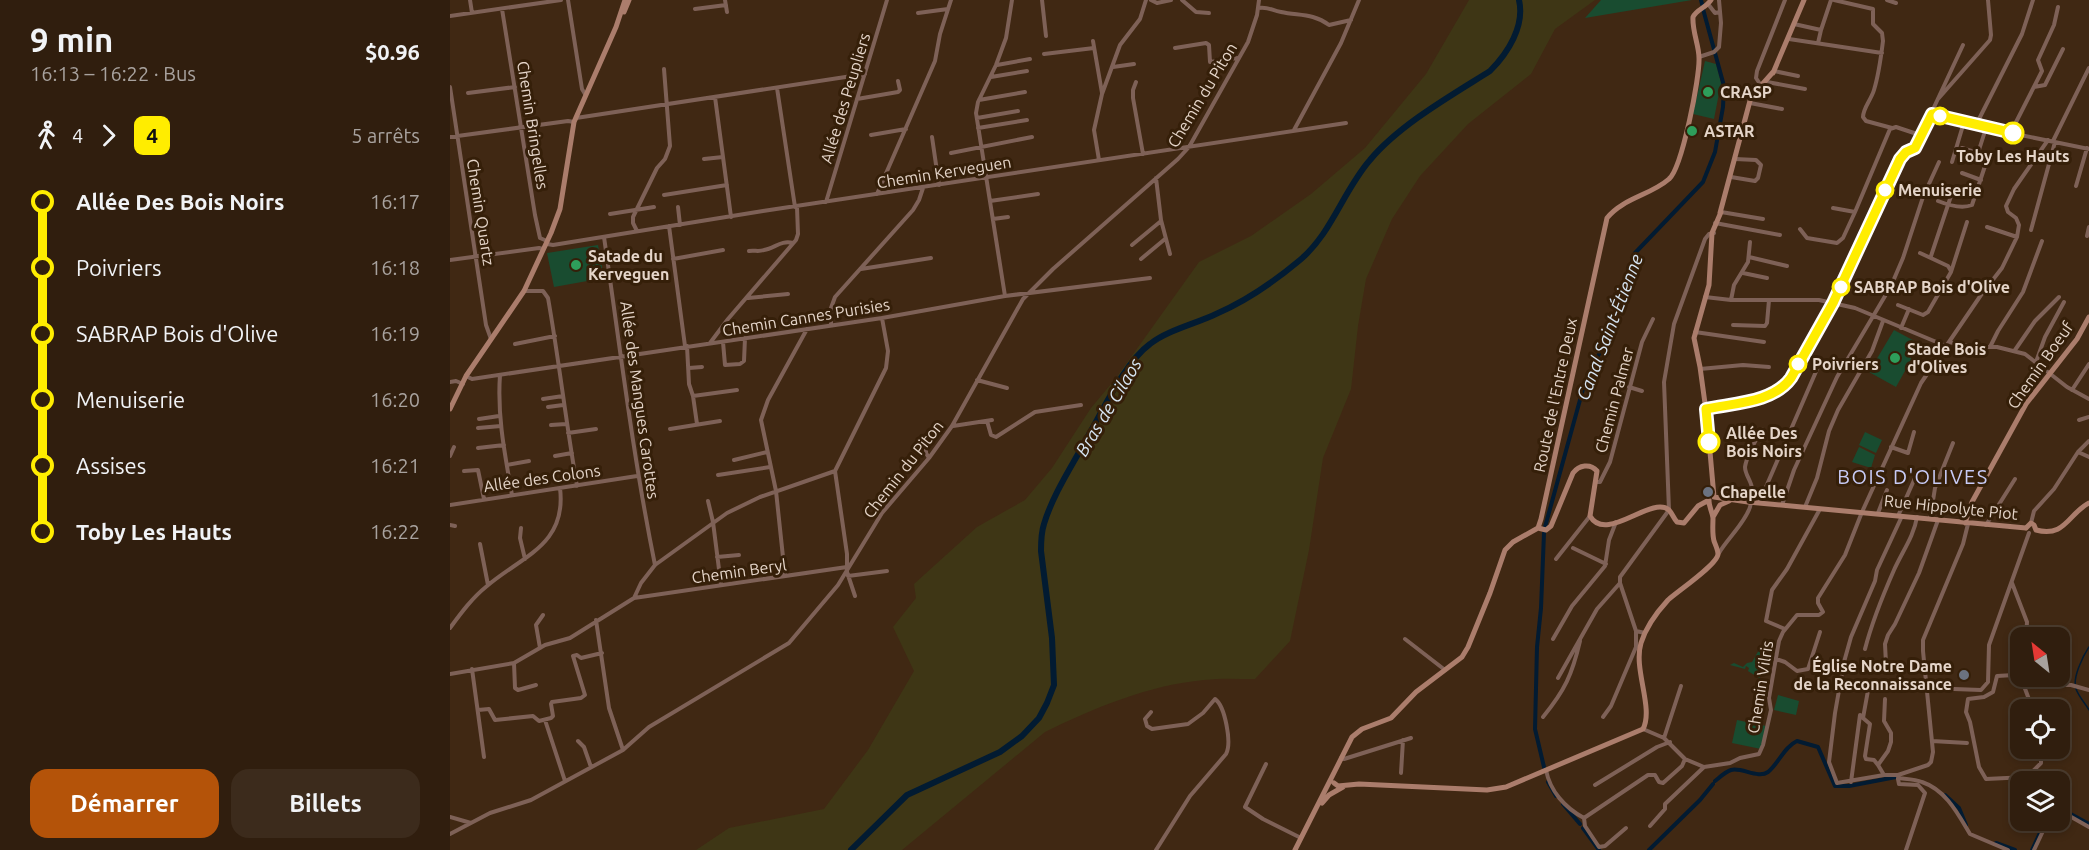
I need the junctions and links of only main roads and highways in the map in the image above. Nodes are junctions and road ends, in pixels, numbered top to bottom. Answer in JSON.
{"nodes":[{"id":1,"x":627,"y":0,"type":"edge"},
{"id":2,"x":1804,"y":0,"type":"edge"},
{"id":3,"x":1707,"y":4,"type":"edge"},
{"id":4,"x":1774,"y":71,"type":"junction"},
{"id":5,"x":1761,"y":86,"type":"junction"},
{"id":6,"x":2088,"y":321,"type":"edge"},
{"id":7,"x":450,"y":409,"type":"edge"},
{"id":8,"x":1714,"y":503,"type":"junction"},
{"id":9,"x":2089,"y":503,"type":"edge"},
{"id":10,"x":1966,"y":524,"type":"junction"},
{"id":11,"x":1538,"y":528,"type":"junction"},
{"id":12,"x":2027,"y":530,"type":"junction"},
{"id":13,"x":2036,"y":530,"type":"junction"},
{"id":14,"x":1334,"y":786,"type":"junction"},
{"id":15,"x":1328,"y":792,"type":"junction"},
{"id":16,"x":1297,"y":850,"type":"edge"}],
"edges":[{"from":1,"to":7,"type":"main road"},
{"from":2,"to":4,"type":"main road"},
{"from":3,"to":11,"type":"main road","name":"Route de l'Entre Deux"},
{"from":4,"to":5,"type":"main road"},
{"from":4,"to":5,"type":"main road"},
{"from":5,"to":8,"type":"main road"},
{"from":6,"to":10,"type":"main road","name":"Chemin Boeuf"},
{"from":8,"to":10,"type":"main road","name":"Rue Hippolyte Piot"},
{"from":8,"to":11,"type":"main road","name":"Rue Hippolyte Piot"},
{"from":8,"to":14,"type":"main road"},
{"from":9,"to":13,"type":"main road"},
{"from":10,"to":12,"type":"main road","name":"Rue Hippolyte Piot"},
{"from":11,"to":14,"type":"main road"},
{"from":12,"to":13,"type":"main road"},
{"from":12,"to":13,"type":"main road"},
{"from":14,"to":15,"type":"main road"},
{"from":14,"to":15,"type":"main road"},
{"from":15,"to":16,"type":"main road"},
{"from":15,"to":16,"type":"main road"}]}
